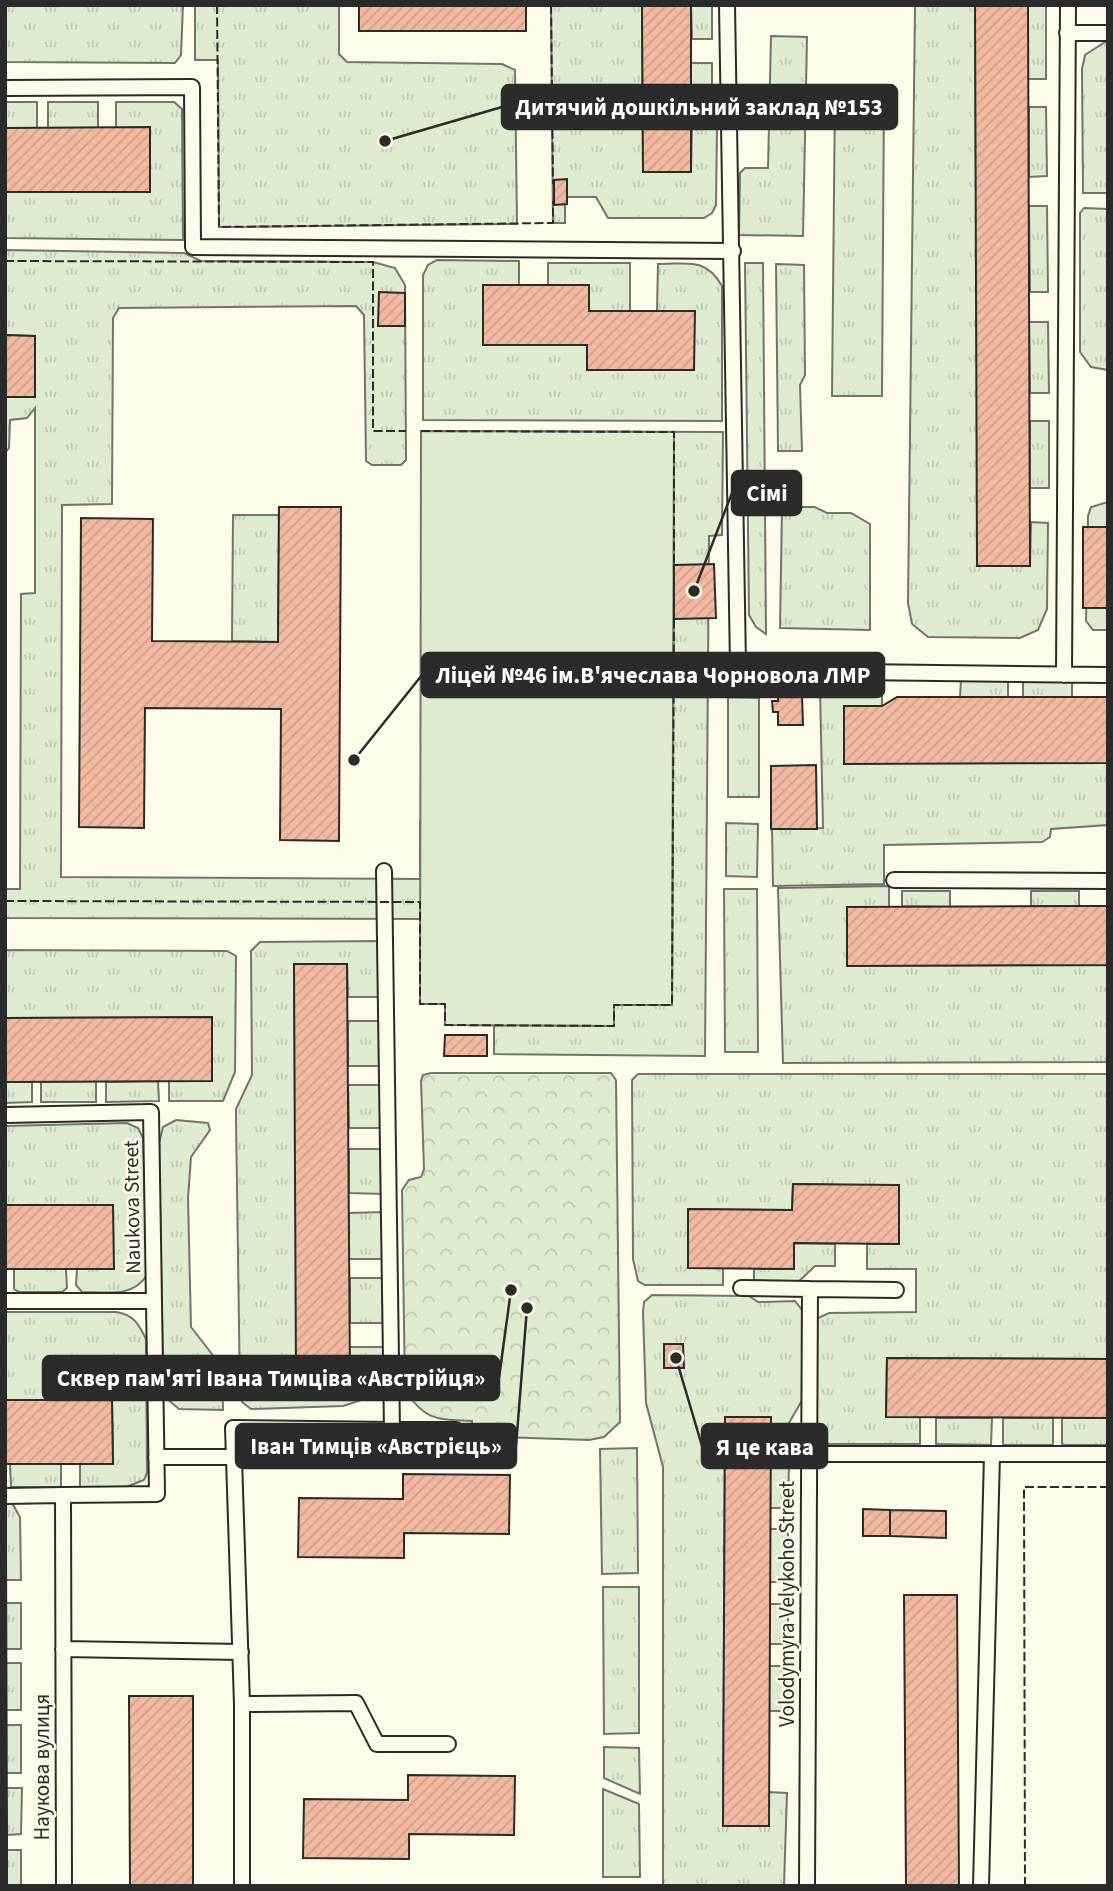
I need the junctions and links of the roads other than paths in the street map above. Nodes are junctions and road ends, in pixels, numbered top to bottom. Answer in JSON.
{"nodes":[{"id":1,"x":727,"y":5,"type":"edge"},
{"id":2,"x":1068,"y":5,"type":"edge"},
{"id":3,"x":1067,"y":33,"type":"junction"},
{"id":4,"x":1108,"y":33,"type":"edge"},
{"id":5,"x":5,"y":88,"type":"edge"},
{"id":6,"x":733,"y":251,"type":"junction"},
{"id":7,"x":1064,"y":675,"type":"junction"},
{"id":8,"x":1108,"y":675,"type":"edge"},
{"id":9,"x":384,"y":872,"type":"dead end"},
{"id":10,"x":894,"y":880,"type":"dead end"},
{"id":11,"x":1108,"y":881,"type":"edge"},
{"id":12,"x":5,"y":1115,"type":"edge"},
{"id":13,"x":741,"y":1289,"type":"dead end"},
{"id":14,"x":810,"y":1289,"type":"junction"},
{"id":15,"x":896,"y":1290,"type":"dead end"},
{"id":16,"x":5,"y":1301,"type":"edge"},
{"id":17,"x":154,"y":1301,"type":"junction"},
{"id":18,"x":392,"y":1430,"type":"junction"},
{"id":19,"x":456,"y":1430,"type":"dead end"},
{"id":20,"x":808,"y":1454,"type":"junction"},
{"id":21,"x":1108,"y":1454,"type":"edge"},
{"id":22,"x":992,"y":1455,"type":"junction"},
{"id":23,"x":156,"y":1457,"type":"junction"},
{"id":24,"x":235,"y":1457,"type":"junction"},
{"id":25,"x":63,"y":1495,"type":"junction"},
{"id":26,"x":5,"y":1496,"type":"edge"},
{"id":27,"x":63,"y":1649,"type":"junction"},
{"id":28,"x":241,"y":1652,"type":"junction"},
{"id":29,"x":242,"y":1704,"type":"junction"},
{"id":30,"x":448,"y":1744,"type":"dead end"},
{"id":31,"x":64,"y":1886,"type":"edge"},
{"id":32,"x":242,"y":1886,"type":"edge"},
{"id":33,"x":807,"y":1886,"type":"edge"},
{"id":34,"x":981,"y":1886,"type":"edge"}],
"edges":[{"from":1,"to":6,"type":"lane"},
{"from":2,"to":3,"type":"lane"},
{"from":3,"to":4,"type":"lane"},
{"from":3,"to":7,"type":"lane"},
{"from":5,"to":6,"type":"lane"},
{"from":6,"to":7,"type":"lane"},
{"from":7,"to":8,"type":"lane"},
{"from":9,"to":18,"type":"lane"},
{"from":10,"to":11,"type":"lane"},
{"from":12,"to":17,"type":"lane","name":"Naukova Street"},
{"from":13,"to":14,"type":"lane"},
{"from":14,"to":15,"type":"lane"},
{"from":14,"to":20,"type":"lane"},
{"from":16,"to":17,"type":"lane","name":"Naukova Street"},
{"from":17,"to":23,"type":"lane","name":"Naukova Street"},
{"from":18,"to":19,"type":"lane"},
{"from":18,"to":24,"type":"lane"},
{"from":20,"to":22,"type":"lane","name":"Volodymyra Velykoho Street"},
{"from":20,"to":33,"type":"lane","name":"Volodymyra Velykoho Street"},
{"from":21,"to":22,"type":"lane","name":"Volodymyra Velykoho Street"},
{"from":22,"to":34,"type":"lane"},
{"from":23,"to":24,"type":"lane"},
{"from":23,"to":25,"type":"lane","name":"Naukova Street"},
{"from":24,"to":28,"type":"lane"},
{"from":25,"to":26,"type":"lane"},
{"from":25,"to":27,"type":"lane","name":"Наукова вулиця"},
{"from":27,"to":28,"type":"lane"},
{"from":27,"to":31,"type":"lane","name":"Наукова вулиця"},
{"from":28,"to":29,"type":"lane"},
{"from":29,"to":30,"type":"lane"},
{"from":29,"to":32,"type":"lane"}]}
